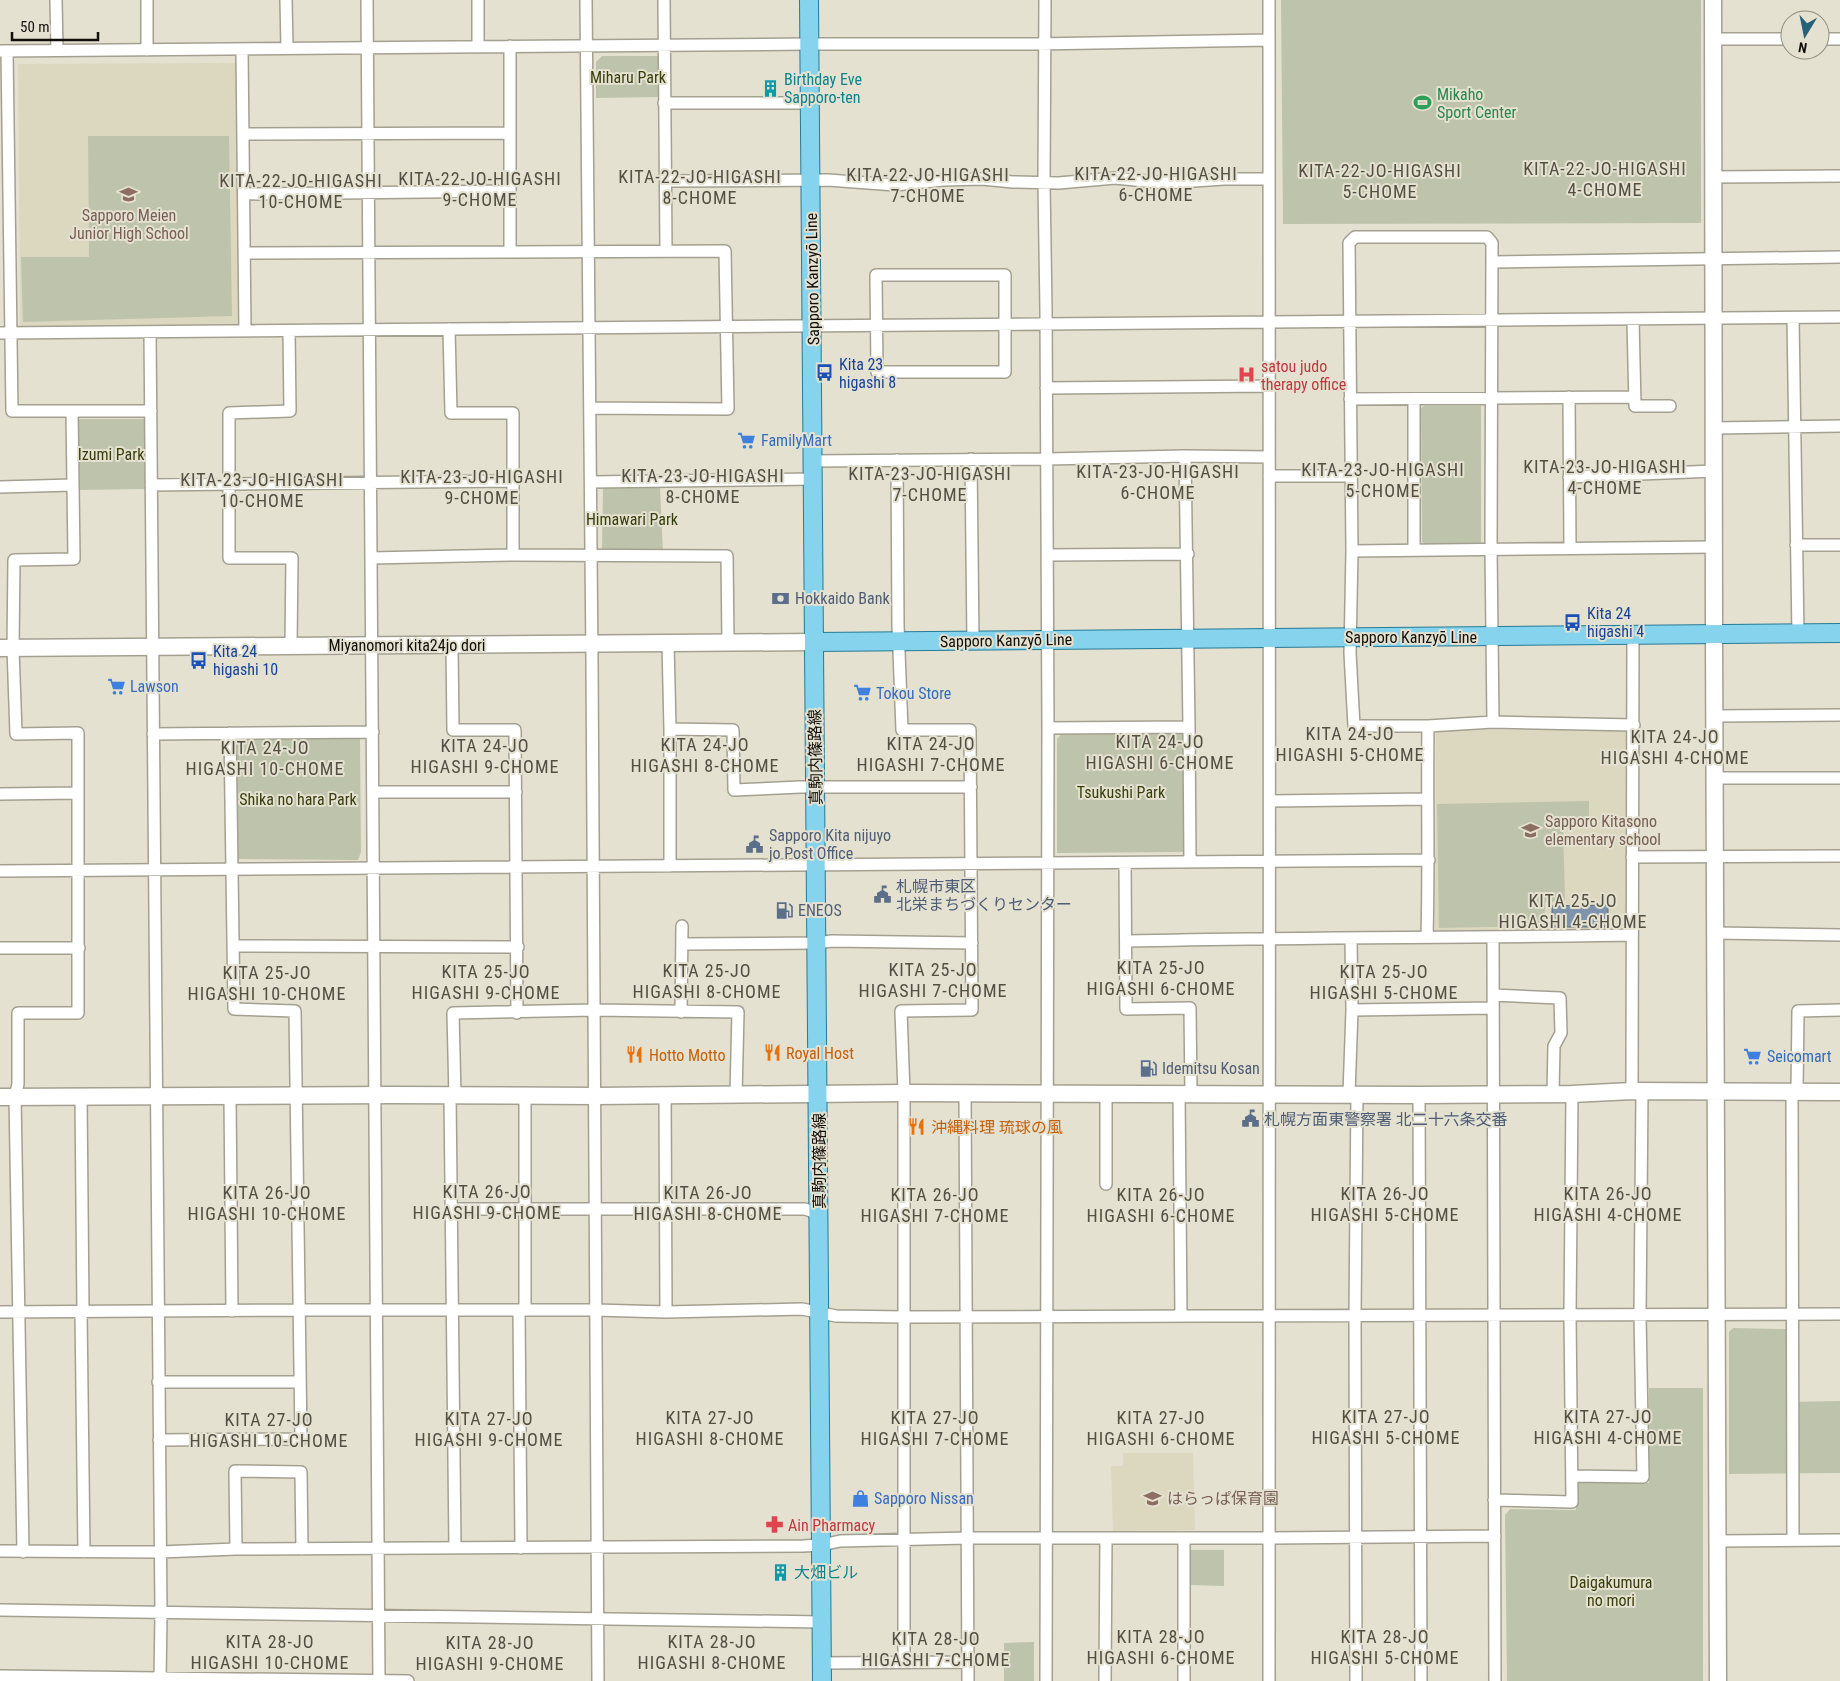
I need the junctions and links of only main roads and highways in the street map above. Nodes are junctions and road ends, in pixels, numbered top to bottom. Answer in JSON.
{"nodes":[{"id":1,"x":809,"y":0,"type":"edge"},
{"id":2,"x":1840,"y":633,"type":"edge"},
{"id":3,"x":814,"y":642,"type":"junction"},
{"id":4,"x":822,"y":1681,"type":"edge"}],
"edges":[{"from":1,"to":3,"type":"main road","name":"Sapporo Kanzyō Line"},
{"from":2,"to":3,"type":"main road","name":"Sapporo Kanzyō Line"},
{"from":3,"to":4,"type":"main road","name":"真駒内篠路線"}]}
